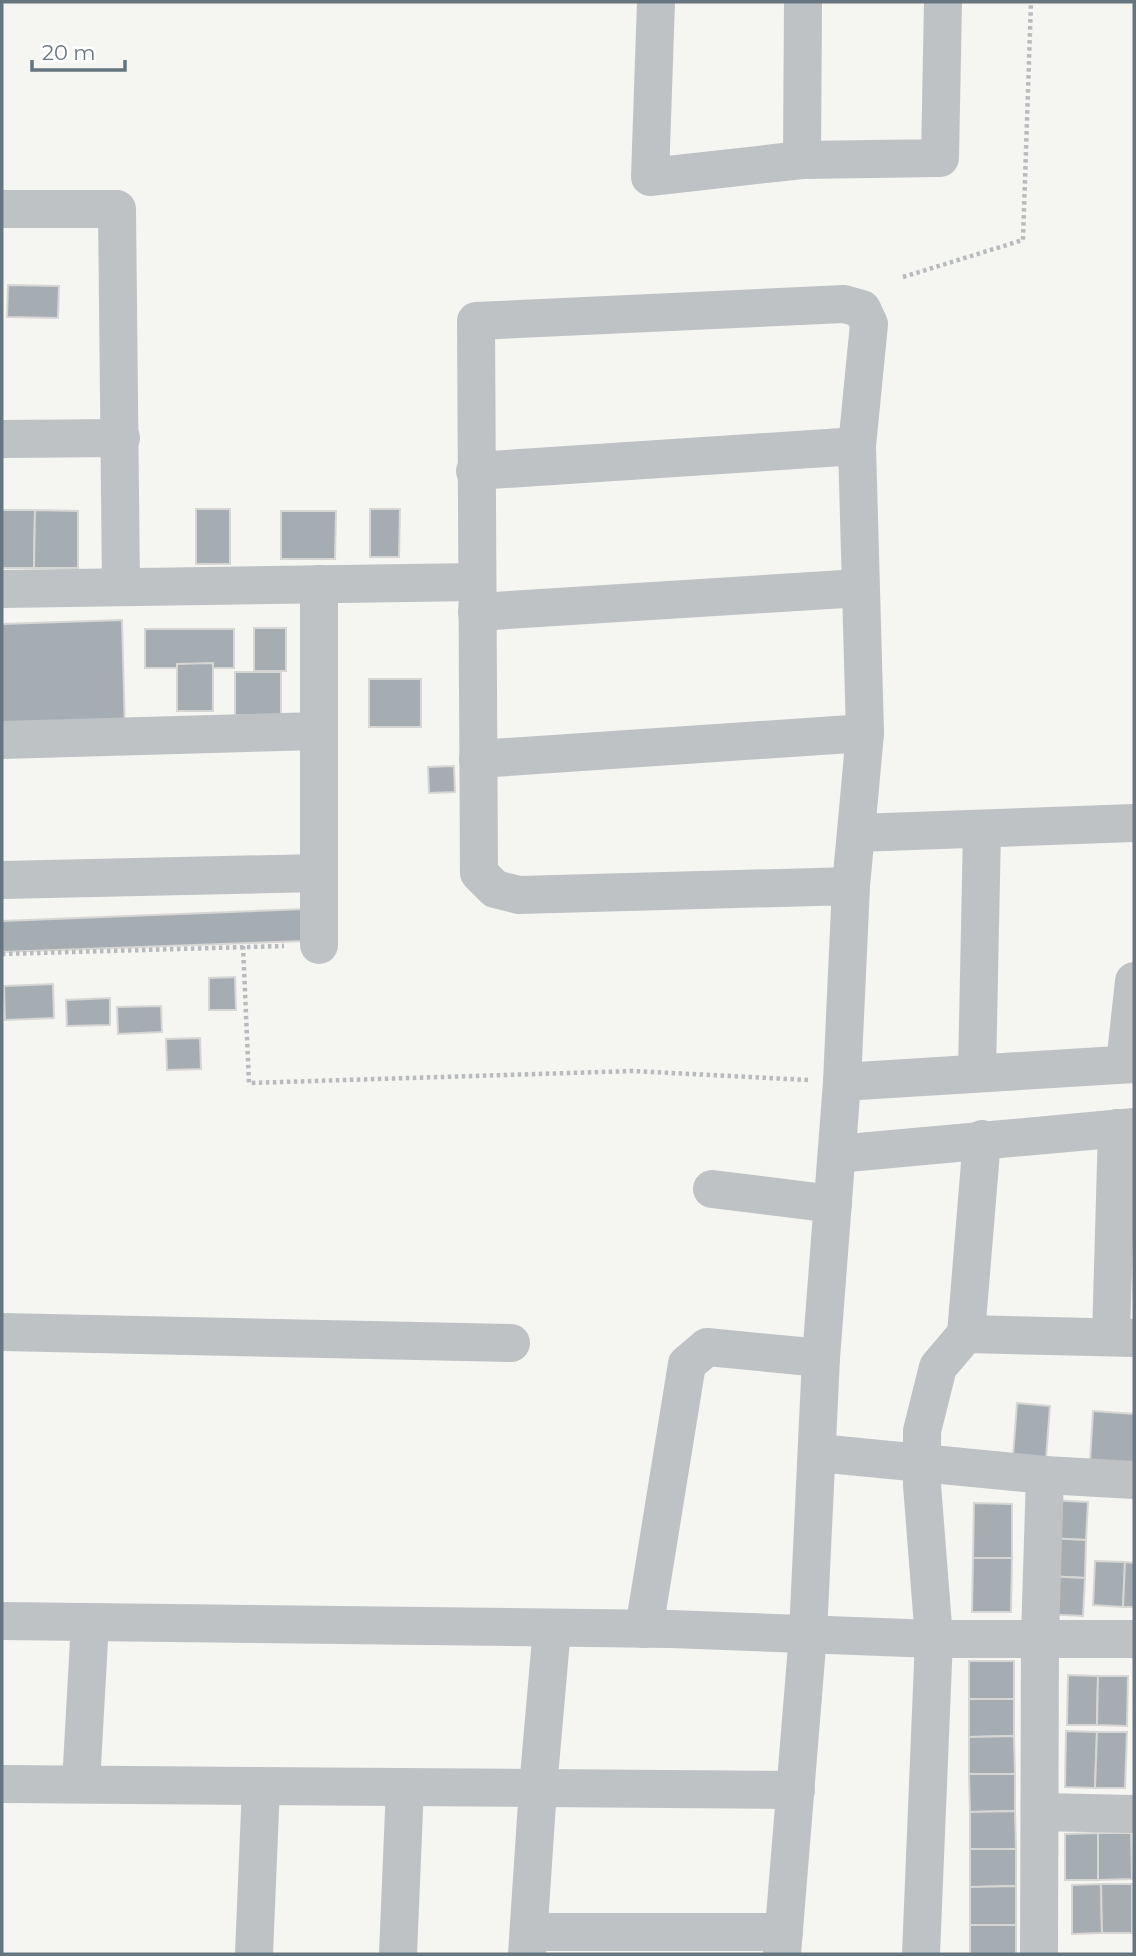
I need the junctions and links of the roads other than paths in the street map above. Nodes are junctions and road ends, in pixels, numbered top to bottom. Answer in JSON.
{"nodes":[{"id":1,"x":656,"y":2,"type":"edge"},
{"id":2,"x":803,"y":2,"type":"edge"},
{"id":3,"x":943,"y":2,"type":"edge"},
{"id":4,"x":802,"y":160,"type":"junction"},
{"id":5,"x":2,"y":209,"type":"edge"},
{"id":6,"x":121,"y":438,"type":"junction"},
{"id":7,"x":2,"y":439,"type":"edge"},
{"id":8,"x":857,"y":446,"type":"junction"},
{"id":9,"x":475,"y":471,"type":"junction"},
{"id":10,"x":319,"y":584,"type":"junction"},
{"id":11,"x":121,"y":587,"type":"junction"},
{"id":12,"x":860,"y":588,"type":"junction"},
{"id":13,"x":2,"y":589,"type":"edge"},
{"id":14,"x":476,"y":597,"type":"junction"},
{"id":15,"x":318,"y":731,"type":"junction"},
{"id":16,"x":865,"y":733,"type":"junction"},
{"id":17,"x":2,"y":740,"type":"edge"},
{"id":18,"x":478,"y":759,"type":"junction"},
{"id":19,"x":1134,"y":823,"type":"edge"},
{"id":20,"x":982,"y":830,"type":"junction"},
{"id":21,"x":856,"y":833,"type":"junction"},
{"id":22,"x":318,"y":873,"type":"junction"},
{"id":23,"x":2,"y":880,"type":"edge"},
{"id":24,"x":851,"y":886,"type":"junction"},
{"id":25,"x":319,"y":945,"type":"road end"},
{"id":26,"x":1134,"y":981,"type":"edge"},
{"id":27,"x":1130,"y":1064,"type":"edge"},
{"id":28,"x":977,"y":1073,"type":"junction"},
{"id":29,"x":842,"y":1082,"type":"junction"},
{"id":30,"x":1126,"y":1127,"type":"edge"},
{"id":31,"x":982,"y":1139,"type":"junction"},
{"id":32,"x":837,"y":1154,"type":"junction"},
{"id":33,"x":712,"y":1189,"type":"dead end"},
{"id":34,"x":833,"y":1205,"type":"junction"},
{"id":35,"x":2,"y":1332,"type":"edge"},
{"id":36,"x":966,"y":1334,"type":"junction"},
{"id":37,"x":1122,"y":1337,"type":"edge"},
{"id":38,"x":511,"y":1343,"type":"dead end"},
{"id":39,"x":821,"y":1358,"type":"junction"},
{"id":40,"x":818,"y":1453,"type":"junction"},
{"id":41,"x":922,"y":1463,"type":"junction"},
{"id":42,"x":1045,"y":1475,"type":"junction"},
{"id":43,"x":1134,"y":1480,"type":"edge"},
{"id":44,"x":2,"y":1622,"type":"edge"},
{"id":45,"x":90,"y":1622,"type":"junction"},
{"id":46,"x":552,"y":1628,"type":"junction"},
{"id":47,"x":645,"y":1629,"type":"junction"},
{"id":48,"x":808,"y":1634,"type":"junction"},
{"id":49,"x":1040,"y":1637,"type":"junction"},
{"id":50,"x":934,"y":1639,"type":"junction"},
{"id":51,"x":1134,"y":1639,"type":"edge"},
{"id":52,"x":2,"y":1784,"type":"edge"},
{"id":53,"x":81,"y":1784,"type":"junction"},
{"id":54,"x":261,"y":1786,"type":"junction"},
{"id":55,"x":405,"y":1787,"type":"junction"},
{"id":56,"x":538,"y":1788,"type":"junction"},
{"id":57,"x":796,"y":1790,"type":"junction"},
{"id":58,"x":1040,"y":1812,"type":"junction"},
{"id":59,"x":1134,"y":1814,"type":"edge"},
{"id":60,"x":529,"y":1943,"type":"edge"},
{"id":61,"x":783,"y":1943,"type":"edge"},
{"id":62,"x":254,"y":1954,"type":"edge"},
{"id":63,"x":398,"y":1954,"type":"edge"},
{"id":64,"x":921,"y":1954,"type":"edge"},
{"id":65,"x":1039,"y":1954,"type":"edge"}],
"edges":[{"from":1,"to":4,"type":"street"},
{"from":2,"to":4,"type":"street"},
{"from":3,"to":4,"type":"street"},
{"from":5,"to":6,"type":"street"},
{"from":6,"to":7,"type":"street"},
{"from":6,"to":11,"type":"street"},
{"from":8,"to":9,"type":"street"},
{"from":8,"to":9,"type":"street"},
{"from":8,"to":12,"type":"street"},
{"from":9,"to":14,"type":"street"},
{"from":10,"to":11,"type":"street"},
{"from":10,"to":14,"type":"street"},
{"from":10,"to":15,"type":"street"},
{"from":11,"to":13,"type":"street"},
{"from":12,"to":14,"type":"street"},
{"from":12,"to":16,"type":"street"},
{"from":14,"to":18,"type":"street"},
{"from":15,"to":17,"type":"street"},
{"from":15,"to":22,"type":"street"},
{"from":16,"to":18,"type":"street"},
{"from":16,"to":21,"type":"street"},
{"from":18,"to":24,"type":"street"},
{"from":19,"to":20,"type":"street"},
{"from":20,"to":21,"type":"street"},
{"from":20,"to":28,"type":"street"},
{"from":21,"to":24,"type":"street"},
{"from":22,"to":23,"type":"street"},
{"from":22,"to":25,"type":"street"},
{"from":24,"to":29,"type":"street"},
{"from":26,"to":27,"type":"street"},
{"from":27,"to":28,"type":"street"},
{"from":28,"to":29,"type":"street"},
{"from":29,"to":32,"type":"street"},
{"from":30,"to":31,"type":"street"},
{"from":30,"to":37,"type":"street"},
{"from":31,"to":32,"type":"street"},
{"from":31,"to":36,"type":"street"},
{"from":32,"to":34,"type":"street"},
{"from":33,"to":34,"type":"street"},
{"from":34,"to":39,"type":"street"},
{"from":35,"to":38,"type":"street"},
{"from":36,"to":37,"type":"street"},
{"from":36,"to":41,"type":"street"},
{"from":39,"to":40,"type":"street"},
{"from":39,"to":47,"type":"street"},
{"from":40,"to":41,"type":"street"},
{"from":40,"to":48,"type":"street"},
{"from":41,"to":42,"type":"street"},
{"from":41,"to":50,"type":"street"},
{"from":42,"to":43,"type":"street"},
{"from":42,"to":49,"type":"street"},
{"from":44,"to":45,"type":"street"},
{"from":45,"to":46,"type":"street"},
{"from":45,"to":53,"type":"street"},
{"from":46,"to":47,"type":"street"},
{"from":46,"to":56,"type":"street"},
{"from":47,"to":48,"type":"street"},
{"from":48,"to":50,"type":"street"},
{"from":48,"to":57,"type":"street"},
{"from":49,"to":50,"type":"street"},
{"from":49,"to":51,"type":"street"},
{"from":49,"to":58,"type":"street"},
{"from":50,"to":64,"type":"street"},
{"from":52,"to":53,"type":"street"},
{"from":53,"to":54,"type":"street"},
{"from":54,"to":55,"type":"street"},
{"from":54,"to":62,"type":"street"},
{"from":55,"to":56,"type":"street"},
{"from":55,"to":63,"type":"street"},
{"from":56,"to":57,"type":"street"},
{"from":56,"to":60,"type":"street"},
{"from":57,"to":61,"type":"street"},
{"from":58,"to":59,"type":"street"},
{"from":58,"to":65,"type":"street"},
{"from":60,"to":61,"type":"street"}]}
